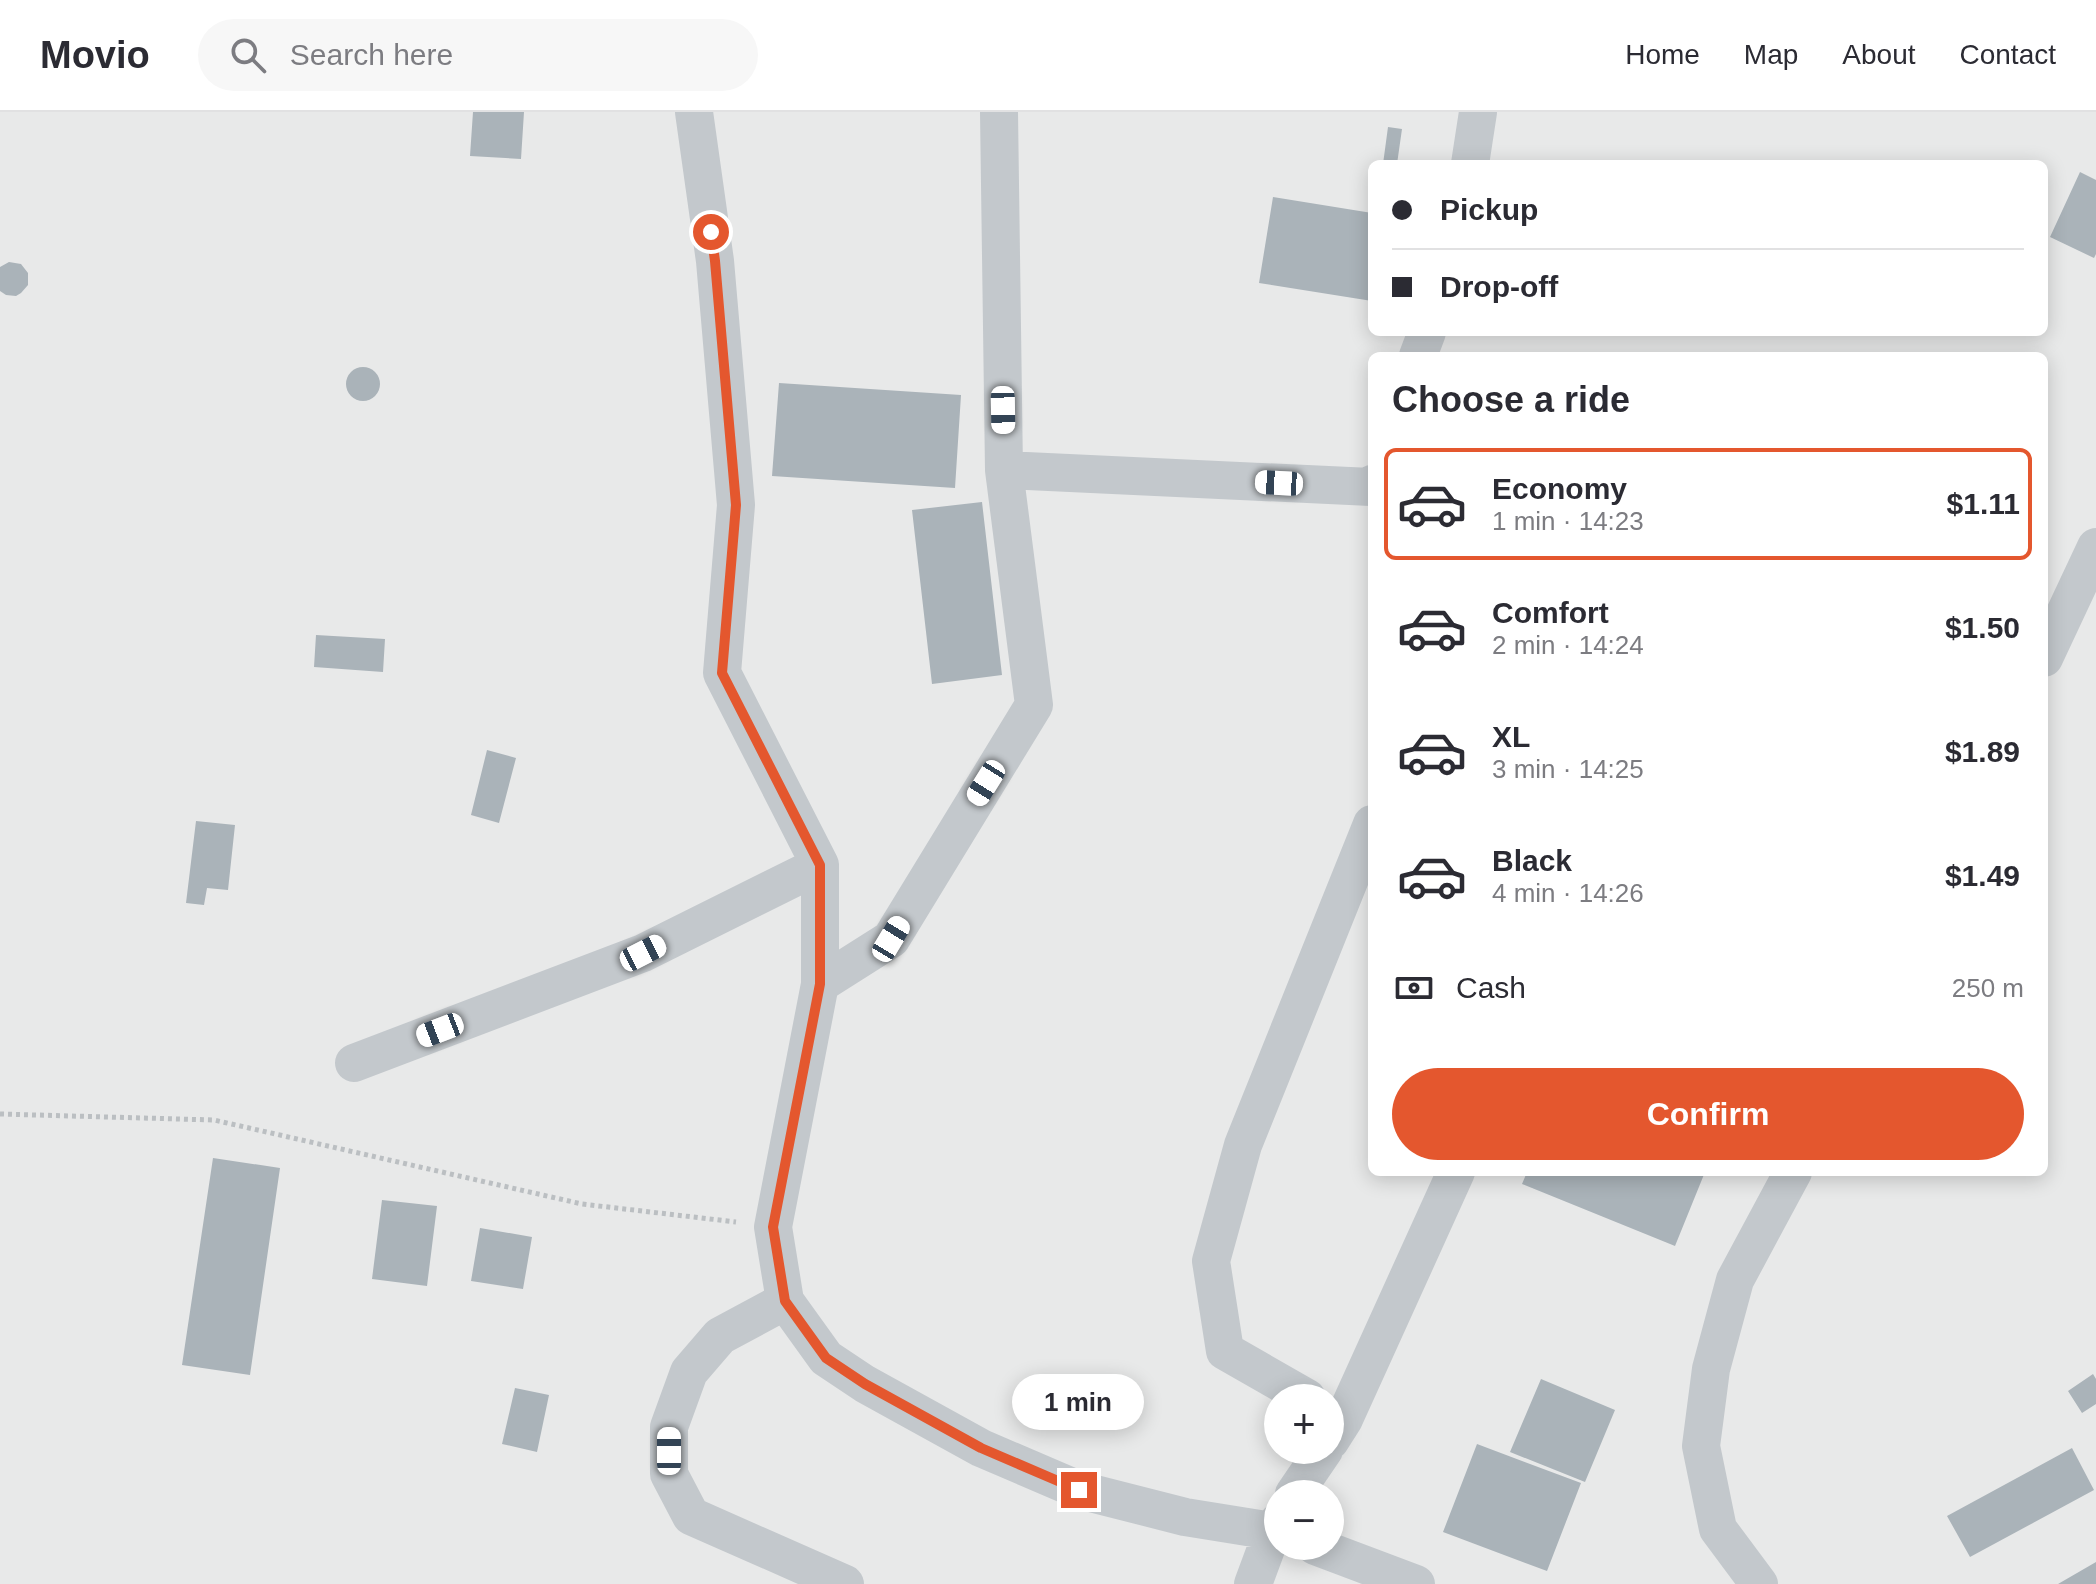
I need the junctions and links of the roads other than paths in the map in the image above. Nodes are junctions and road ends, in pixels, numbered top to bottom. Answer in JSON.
{"nodes":[{"id":1,"x":694,"y":112,"type":"edge"},
{"id":2,"x":999,"y":112,"type":"edge"},
{"id":3,"x":1478,"y":112,"type":"edge"},
{"id":4,"x":1471,"y":160,"type":"edge"},
{"id":5,"x":1004,"y":470,"type":"junction"},
{"id":6,"x":1368,"y":487,"type":"edge"},
{"id":7,"x":2096,"y":547,"type":"edge"},
{"id":8,"x":2048,"y":649,"type":"edge"},
{"id":9,"x":1368,"y":834,"type":"edge"},
{"id":10,"x":820,"y":865,"type":"junction"},
{"id":11,"x":820,"y":984,"type":"junction"},
{"id":12,"x":354,"y":1063,"type":"dead end"},
{"id":13,"x":1454,"y":1176,"type":"edge"},
{"id":14,"x":1791,"y":1176,"type":"edge"},
{"id":15,"x":785,"y":1301,"type":"junction"},
{"id":16,"x":1283,"y":1384,"type":"edge"},
{"id":17,"x":1344,"y":1405,"type":"edge"},
{"id":18,"x":1264,"y":1529,"type":"edge"},
{"id":19,"x":1264,"y":1557,"type":"edge"},
{"id":20,"x":1344,"y":1557,"type":"edge"},
{"id":21,"x":845,"y":1584,"type":"edge"},
{"id":22,"x":1253,"y":1584,"type":"edge"},
{"id":23,"x":1416,"y":1584,"type":"edge"},
{"id":24,"x":1759,"y":1584,"type":"edge"}],
"edges":[{"from":1,"to":10,"type":"street"},
{"from":2,"to":5,"type":"street"},
{"from":3,"to":4,"type":"street"},
{"from":5,"to":6,"type":"street"},
{"from":5,"to":11,"type":"street"},
{"from":7,"to":8,"type":"street"},
{"from":9,"to":16,"type":"street"},
{"from":10,"to":11,"type":"street"},
{"from":10,"to":12,"type":"street"},
{"from":11,"to":15,"type":"street"},
{"from":13,"to":17,"type":"street"},
{"from":14,"to":24,"type":"street"},
{"from":15,"to":18,"type":"street"},
{"from":15,"to":21,"type":"street"},
{"from":19,"to":22,"type":"street"},
{"from":20,"to":23,"type":"street"}]}
